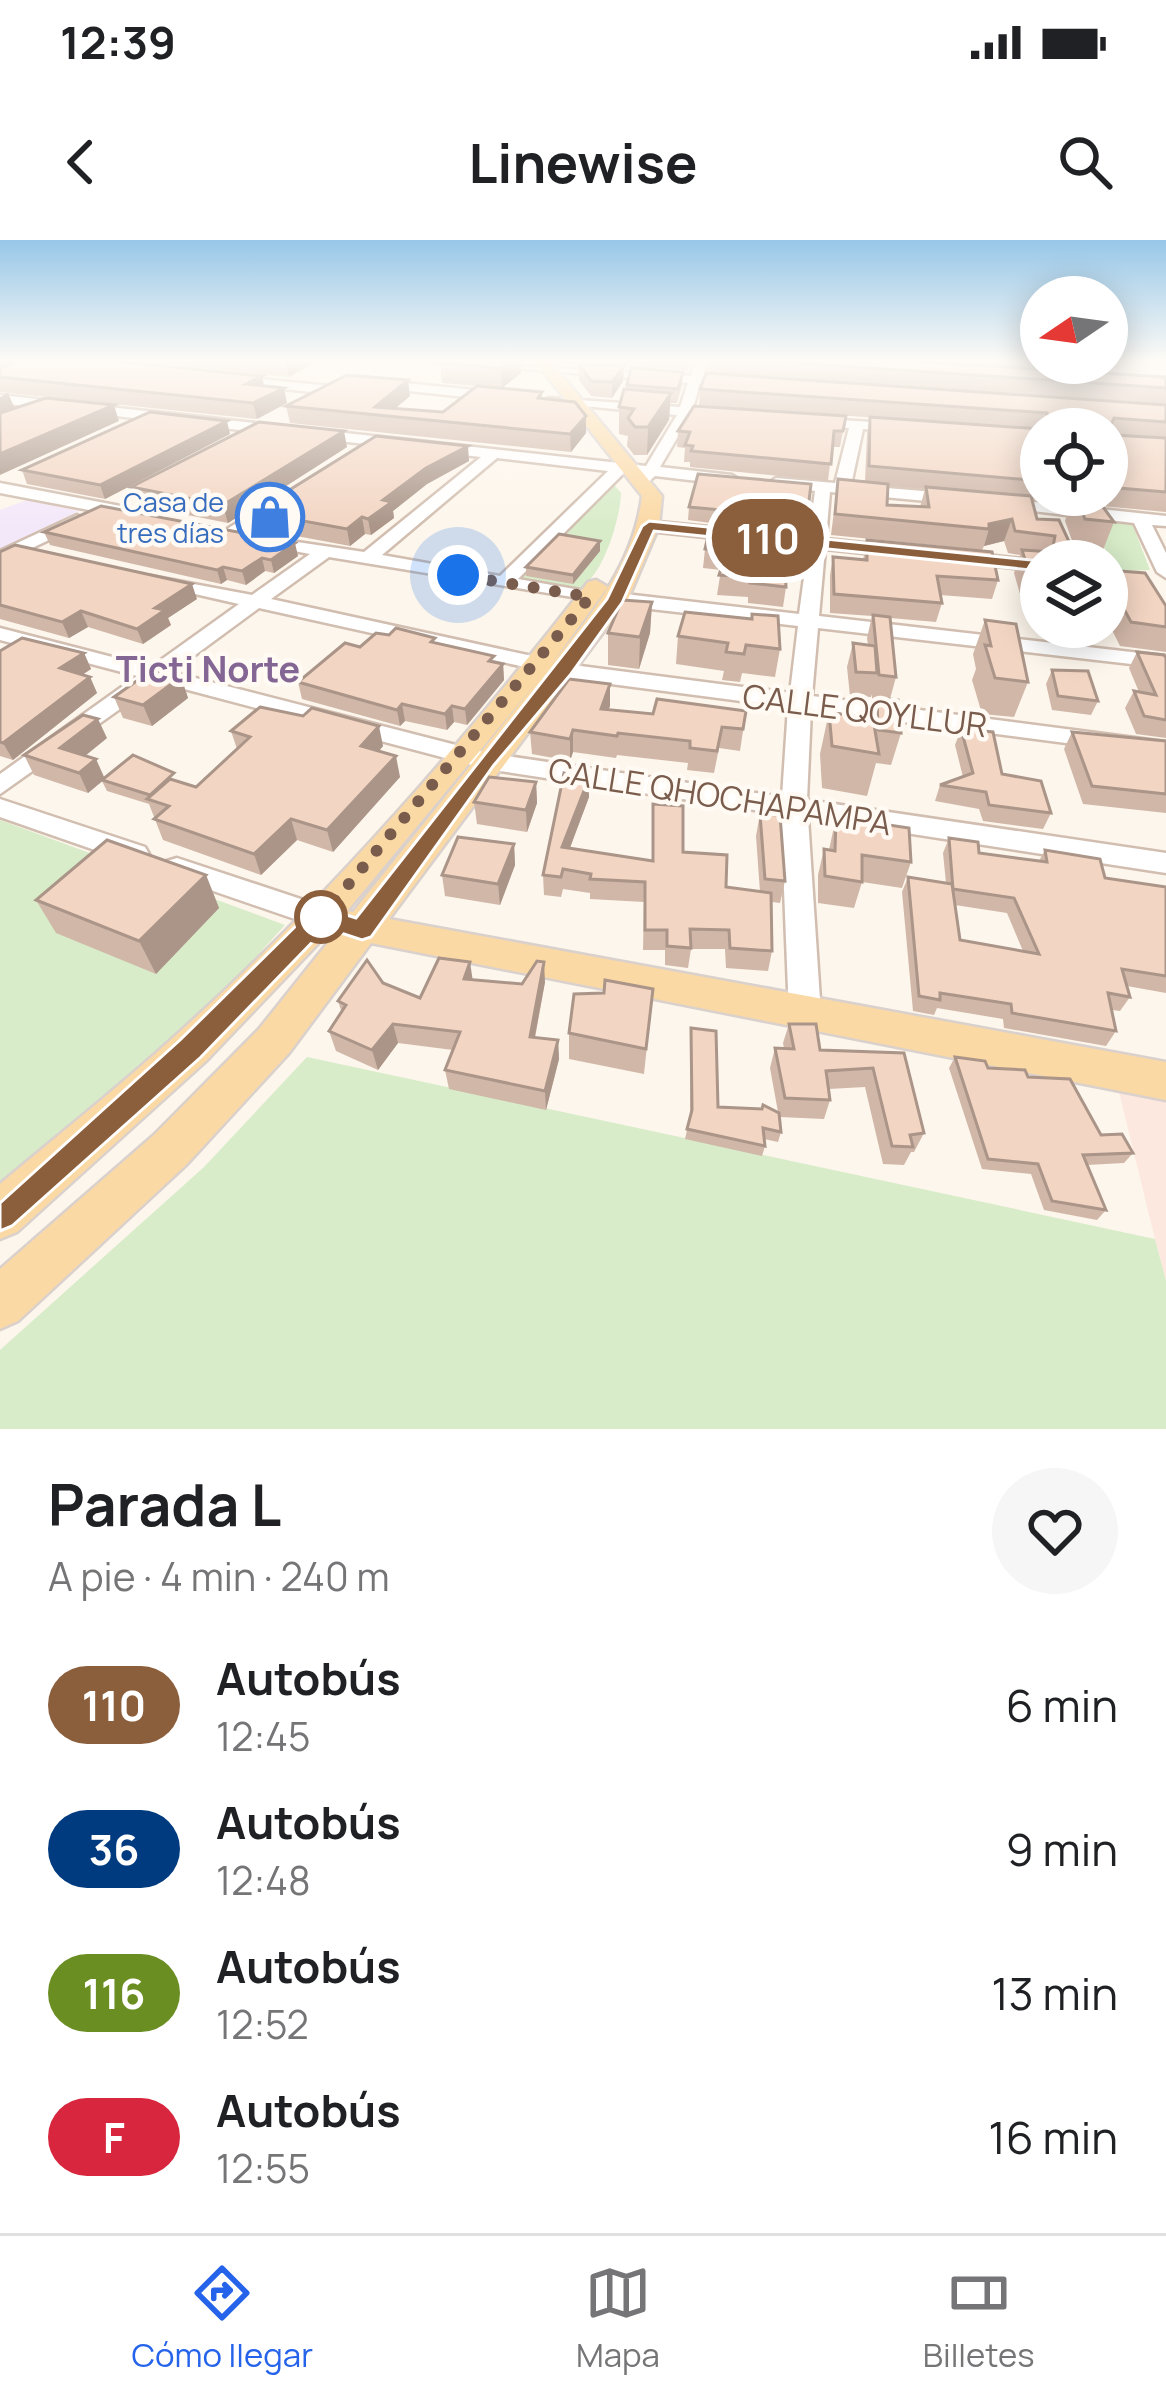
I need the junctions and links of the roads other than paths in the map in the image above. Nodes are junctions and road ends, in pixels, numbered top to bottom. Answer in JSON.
{"nodes":[{"id":1,"x":23,"y":415,"type":"edge"},
{"id":2,"x":148,"y":415,"type":"edge"},
{"id":3,"x":285,"y":415,"type":"edge"},
{"id":4,"x":579,"y":415,"type":"edge"},
{"id":5,"x":684,"y":415,"type":"edge"},
{"id":6,"x":738,"y":415,"type":"edge"},
{"id":7,"x":796,"y":415,"type":"edge"},
{"id":8,"x":822,"y":415,"type":"edge"},
{"id":9,"x":152,"y":416,"type":"junction"},
{"id":10,"x":744,"y":416,"type":"edge"},
{"id":11,"x":16,"y":418,"type":"edge"},
{"id":12,"x":785,"y":419,"type":"edge"},
{"id":13,"x":857,"y":424,"type":"junction"},
{"id":14,"x":130,"y":426,"type":"edge"},
{"id":15,"x":261,"y":429,"type":"junction"},
{"id":16,"x":928,"y":430,"type":"edge"},
{"id":17,"x":242,"y":439,"type":"edge"},
{"id":18,"x":375,"y":441,"type":"junction"},
{"id":19,"x":357,"y":452,"type":"edge"},
{"id":20,"x":496,"y":452,"type":"junction"},
{"id":21,"x":631,"y":471,"type":"junction"},
{"id":22,"x":26,"y":485,"type":"junction"},
{"id":23,"x":0,"y":487,"type":"edge"},
{"id":24,"x":304,"y":487,"type":"edge"},
{"id":25,"x":832,"y":488,"type":"junction"},
{"id":26,"x":128,"y":499,"type":"edge"},
{"id":27,"x":1020,"y":499,"type":"edge"},
{"id":28,"x":0,"y":508,"type":"edge"},
{"id":29,"x":106,"y":508,"type":"junction"},
{"id":30,"x":1128,"y":515,"type":"edge"},
{"id":31,"x":150,"y":517,"type":"edge"},
{"id":32,"x":1140,"y":518,"type":"junction"},
{"id":33,"x":1166,"y":520,"type":"edge"},
{"id":34,"x":649,"y":526,"type":"junction"},
{"id":35,"x":212,"y":529,"type":"edge"},
{"id":36,"x":232,"y":533,"type":"junction"},
{"id":37,"x":817,"y":543,"type":"junction"},
{"id":38,"x":324,"y":552,"type":"junction"},
{"id":39,"x":10,"y":553,"type":"edge"},
{"id":40,"x":63,"y":558,"type":"edge"},
{"id":41,"x":366,"y":560,"type":"junction"},
{"id":42,"x":1020,"y":564,"type":"edge"},
{"id":43,"x":128,"y":573,"type":"edge"},
{"id":44,"x":1160,"y":576,"type":"edge"},
{"id":45,"x":504,"y":582,"type":"junction"},
{"id":46,"x":603,"y":598,"type":"junction"},
{"id":47,"x":258,"y":602,"type":"junction"},
{"id":48,"x":809,"y":622,"type":"junction"},
{"id":49,"x":0,"y":634,"type":"edge"},
{"id":50,"x":1166,"y":662,"type":"edge"},
{"id":51,"x":551,"y":667,"type":"junction"},
{"id":52,"x":154,"y":675,"type":"junction"},
{"id":53,"x":800,"y":701,"type":"junction"},
{"id":54,"x":1166,"y":749,"type":"edge"},
{"id":55,"x":473,"y":758,"type":"junction"},
{"id":56,"x":0,"y":786,"type":"edge"},
{"id":57,"x":0,"y":808,"type":"edge"},
{"id":58,"x":794,"y":808,"type":"junction"},
{"id":59,"x":1166,"y":863,"type":"edge"},
{"id":60,"x":341,"y":924,"type":"junction"},
{"id":61,"x":805,"y":1015,"type":"junction"},
{"id":62,"x":1166,"y":1081,"type":"edge"},
{"id":63,"x":0,"y":1214,"type":"edge"},
{"id":64,"x":0,"y":1303,"type":"edge"}],
"edges":[{"from":1,"to":11,"type":"street"},
{"from":2,"to":9,"type":"street"},
{"from":3,"to":15,"type":"street"},
{"from":4,"to":21,"type":"main road"},
{"from":5,"to":21,"type":"street"},
{"from":6,"to":10,"type":"street"},
{"from":7,"to":12,"type":"street"},
{"from":8,"to":13,"type":"street"},
{"from":9,"to":14,"type":"street"},
{"from":9,"to":15,"type":"street"},
{"from":13,"to":16,"type":"street"},
{"from":13,"to":25,"type":"street"},
{"from":15,"to":17,"type":"street"},
{"from":15,"to":18,"type":"street"},
{"from":18,"to":19,"type":"street"},
{"from":18,"to":20,"type":"street"},
{"from":20,"to":21,"type":"street"},
{"from":20,"to":41,"type":"street"},
{"from":21,"to":25,"type":"street"},
{"from":21,"to":34,"type":"main road"},
{"from":21,"to":45,"type":"street"},
{"from":21,"to":46,"type":"main road"},
{"from":22,"to":23,"type":"street"},
{"from":22,"to":28,"type":"street"},
{"from":22,"to":29,"type":"street"},
{"from":24,"to":36,"type":"street"},
{"from":25,"to":27,"type":"street"},
{"from":25,"to":37,"type":"street"},
{"from":26,"to":29,"type":"street"},
{"from":29,"to":31,"type":"street"},
{"from":29,"to":39,"type":"street"},
{"from":30,"to":32,"type":"street"},
{"from":32,"to":33,"type":"street"},
{"from":32,"to":44,"type":"street"},
{"from":34,"to":37,"type":"street"},
{"from":34,"to":46,"type":"main road"},
{"from":35,"to":36,"type":"street"},
{"from":36,"to":38,"type":"street"},
{"from":37,"to":42,"type":"street"},
{"from":37,"to":48,"type":"street"},
{"from":38,"to":41,"type":"street"},
{"from":38,"to":47,"type":"street"},
{"from":39,"to":40,"type":"street"},
{"from":41,"to":45,"type":"street"},
{"from":43,"to":47,"type":"street","name":"CALLE QOYLLUR"},
{"from":45,"to":46,"type":"street"},
{"from":46,"to":48,"type":"street"},
{"from":46,"to":51,"type":"main road"},
{"from":47,"to":51,"type":"street","name":"CALLE QOYLLUR"},
{"from":47,"to":52,"type":"street"},
{"from":48,"to":50,"type":"street"},
{"from":48,"to":53,"type":"street"},
{"from":49,"to":52,"type":"street","name":"CALLE QHOCHAPAMPA"},
{"from":51,"to":53,"type":"street","name":"CALLE QOYLLUR"},
{"from":51,"to":55,"type":"main road"},
{"from":52,"to":55,"type":"street","name":"CALLE QHOCHAPAMPA"},
{"from":52,"to":56,"type":"street"},
{"from":53,"to":54,"type":"street","name":"CALLE QOYLLUR"},
{"from":53,"to":58,"type":"street"},
{"from":55,"to":58,"type":"street","name":"CALLE QHOCHAPAMPA"},
{"from":55,"to":60,"type":"main road"},
{"from":57,"to":60,"type":"street"},
{"from":58,"to":59,"type":"street","name":"CALLE QHOCHAPAMPA"},
{"from":58,"to":61,"type":"street"},
{"from":60,"to":61,"type":"main road"},
{"from":60,"to":63,"type":"main road"},
{"from":60,"to":64,"type":"main road"},
{"from":61,"to":62,"type":"main road"}]}
